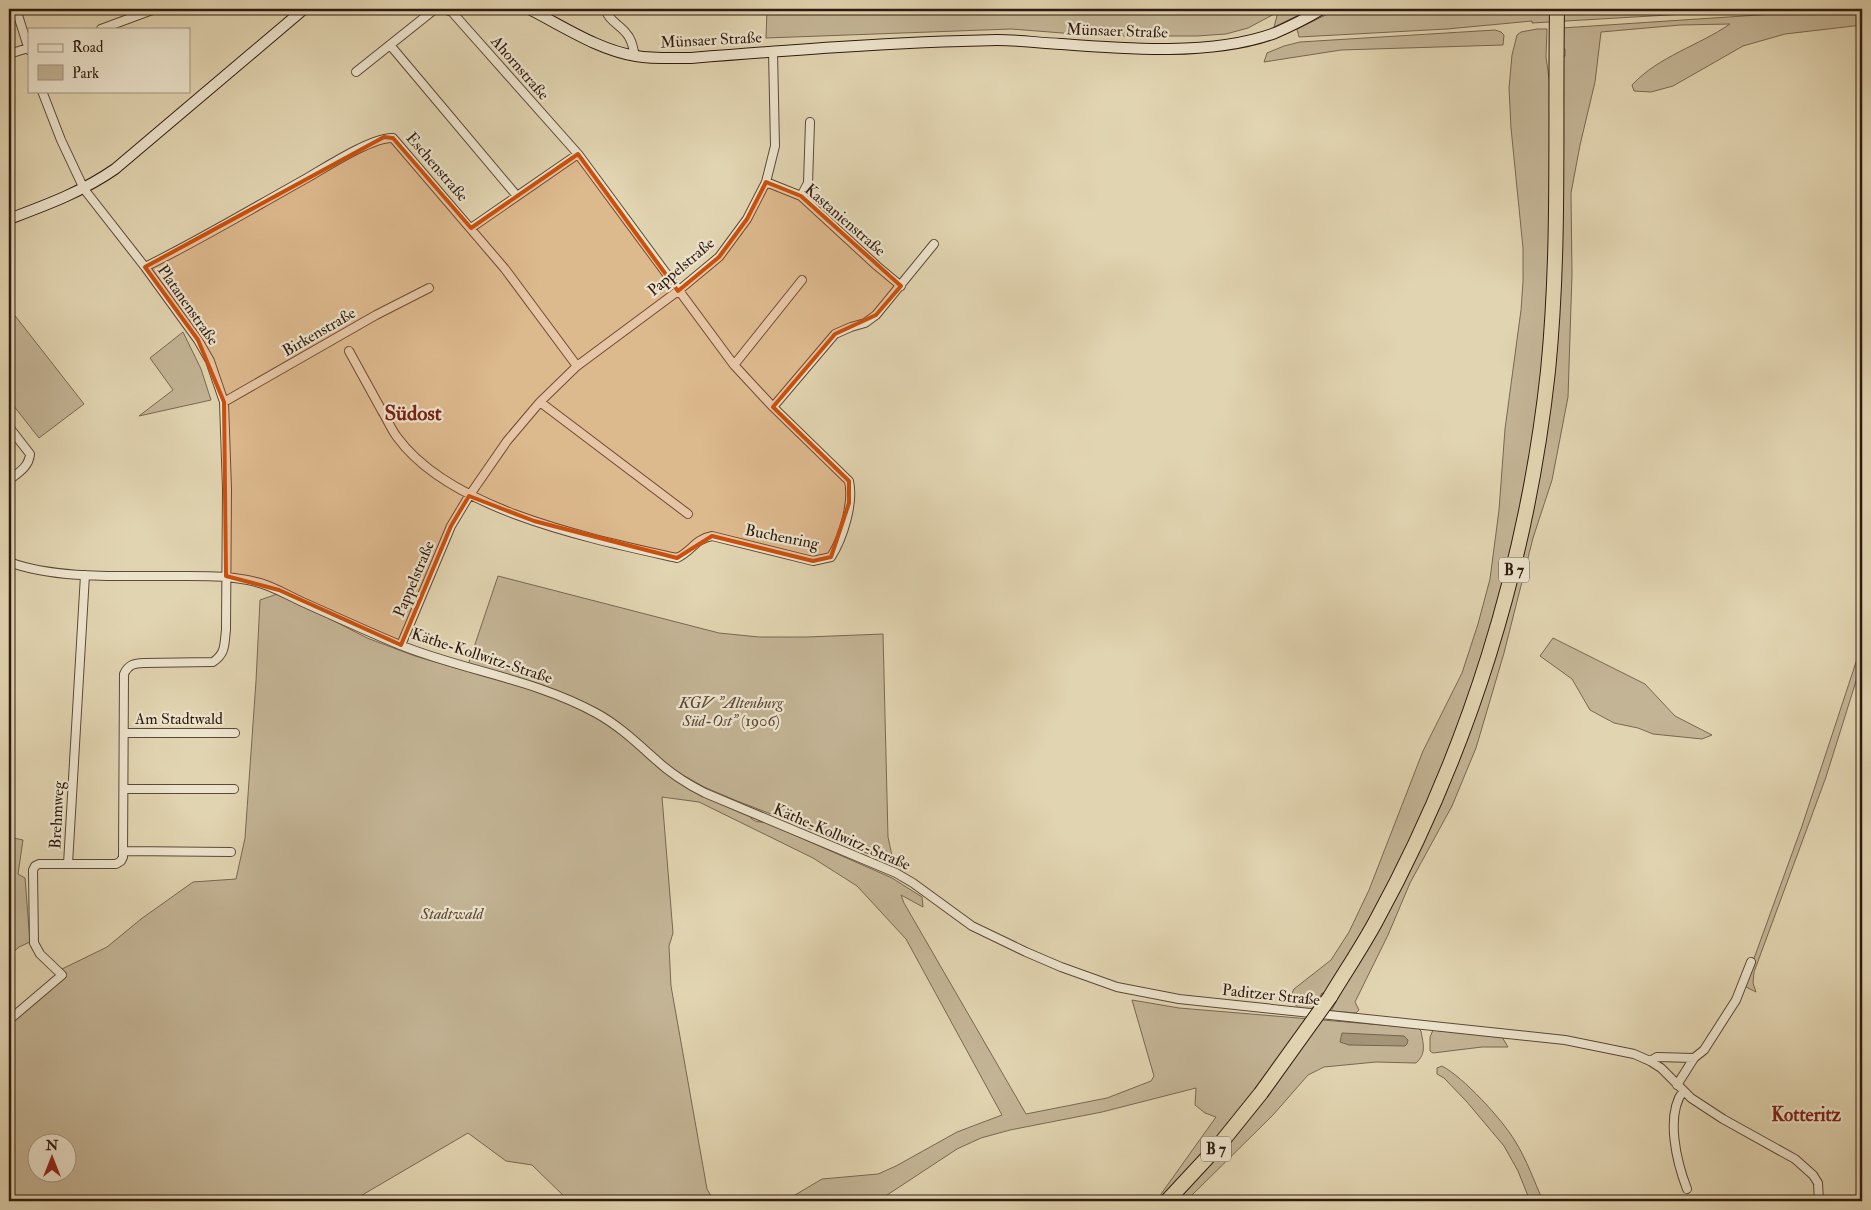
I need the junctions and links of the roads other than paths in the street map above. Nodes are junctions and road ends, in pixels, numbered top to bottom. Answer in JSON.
{"nodes":[{"id":1,"x":16,"y":9,"type":"edge"},
{"id":2,"x":155,"y":9,"type":"edge"},
{"id":3,"x":304,"y":9,"type":"edge"},
{"id":4,"x":529,"y":9,"type":"edge"},
{"id":5,"x":605,"y":9,"type":"edge"},
{"id":6,"x":1322,"y":9,"type":"edge"},
{"id":7,"x":1557,"y":9,"type":"edge"},
{"id":8,"x":104,"y":28,"type":"edge"},
{"id":9,"x":390,"y":45,"type":"junction"},
{"id":10,"x":28,"y":49,"type":"edge"},
{"id":11,"x":772,"y":52,"type":"junction"},
{"id":12,"x":9,"y":54,"type":"edge"},
{"id":13,"x":635,"y":56,"type":"junction"},
{"id":14,"x":356,"y":72,"type":"dead end"},
{"id":15,"x":42,"y":92,"type":"edge"},
{"id":16,"x":810,"y":122,"type":"dead end"},
{"id":17,"x":578,"y":154,"type":"junction"},
{"id":18,"x":766,"y":182,"type":"junction"},
{"id":19,"x":84,"y":189,"type":"junction"},
{"id":20,"x":517,"y":196,"type":"junction"},
{"id":21,"x":801,"y":196,"type":"junction"},
{"id":22,"x":9,"y":219,"type":"edge"},
{"id":23,"x":471,"y":228,"type":"junction"},
{"id":24,"x":934,"y":244,"type":"dead end"},
{"id":25,"x":146,"y":268,"type":"junction"},
{"id":26,"x":802,"y":280,"type":"dead end"},
{"id":27,"x":900,"y":286,"type":"junction"},
{"id":28,"x":429,"y":288,"type":"dead end"},
{"id":29,"x":678,"y":291,"type":"junction"},
{"id":30,"x":349,"y":350,"type":"dead end"},
{"id":31,"x":734,"y":365,"type":"junction"},
{"id":32,"x":577,"y":366,"type":"junction"},
{"id":33,"x":224,"y":402,"type":"junction"},
{"id":34,"x":540,"y":402,"type":"junction"},
{"id":35,"x":774,"y":407,"type":"junction"},
{"id":36,"x":9,"y":429,"type":"edge"},
{"id":37,"x":9,"y":480,"type":"edge"},
{"id":38,"x":470,"y":496,"type":"junction"},
{"id":39,"x":688,"y":514,"type":"dead end"},
{"id":40,"x":9,"y":562,"type":"edge"},
{"id":41,"x":85,"y":575,"type":"junction"},
{"id":42,"x":226,"y":576,"type":"junction"},
{"id":43,"x":401,"y":646,"type":"junction"},
{"id":44,"x":124,"y":733,"type":"junction"},
{"id":45,"x":235,"y":733,"type":"dead end"},
{"id":46,"x":124,"y":789,"type":"junction"},
{"id":47,"x":234,"y":789,"type":"dead end"},
{"id":48,"x":124,"y":851,"type":"junction"},
{"id":49,"x":231,"y":852,"type":"dead end"},
{"id":50,"x":68,"y":864,"type":"junction"},
{"id":51,"x":913,"y":883,"type":"joint"},
{"id":52,"x":1751,"y":962,"type":"dead end"},
{"id":53,"x":9,"y":1020,"type":"edge"},
{"id":54,"x":1694,"y":1058,"type":"junction"},
{"id":55,"x":1650,"y":1061,"type":"junction"},
{"id":56,"x":1677,"y":1085,"type":"junction"},
{"id":57,"x":1684,"y":1091,"type":"junction"},
{"id":58,"x":1687,"y":1189,"type":"dead end"},
{"id":59,"x":1167,"y":1201,"type":"edge"},
{"id":60,"x":1819,"y":1201,"type":"edge"}],
"edges":[{"from":1,"to":10,"type":"street"},
{"from":2,"to":8,"type":"street"},
{"from":3,"to":19,"type":"street"},
{"from":4,"to":13,"type":"street","name":"Münsaer Straße"},
{"from":5,"to":13,"type":"street"},
{"from":6,"to":11,"type":"street","name":"Münsaer Straße"},
{"from":7,"to":59,"type":"highway","number":"B 7","bridge":true},
{"from":9,"to":14,"type":"street","name":"Ahornstraße"},
{"from":9,"to":17,"type":"street","name":"Ahornstraße"},
{"from":9,"to":20,"type":"street"},
{"from":10,"to":12,"type":"street"},
{"from":11,"to":13,"type":"street","name":"Münsaer Straße"},
{"from":11,"to":18,"type":"street","name":"Pappelstraße"},
{"from":15,"to":19,"type":"street","name":"Platanenstraße"},
{"from":16,"to":21,"type":"street"},
{"from":17,"to":20,"type":"street"},
{"from":17,"to":29,"type":"street","name":"Ahornstraße"},
{"from":18,"to":21,"type":"street","name":"Kastanienstraße"},
{"from":18,"to":29,"type":"street","name":"Pappelstraße"},
{"from":19,"to":22,"type":"street"},
{"from":19,"to":25,"type":"street","name":"Platanenstraße"},
{"from":20,"to":23,"type":"street"},
{"from":21,"to":27,"type":"street","name":"Kastanienstraße"},
{"from":23,"to":25,"type":"street","name":"Eschenstraße"},
{"from":23,"to":32,"type":"street","name":"Eschenstraße"},
{"from":24,"to":27,"type":"street"},
{"from":25,"to":33,"type":"street","name":"Platanenstraße"},
{"from":26,"to":31,"type":"street"},
{"from":27,"to":35,"type":"street"},
{"from":28,"to":33,"type":"street","name":"Birkenstraße"},
{"from":29,"to":31,"type":"street","name":"Buchenring"},
{"from":29,"to":32,"type":"street","name":"Pappelstraße"},
{"from":30,"to":38,"type":"street","name":"Birkenstraße"},
{"from":31,"to":35,"type":"street","name":"Buchenring"},
{"from":32,"to":34,"type":"street","name":"Pappelstraße"},
{"from":33,"to":42,"type":"street","name":"Platanenstraße"},
{"from":34,"to":38,"type":"street","name":"Pappelstraße"},
{"from":34,"to":39,"type":"street"},
{"from":35,"to":38,"type":"street","name":"Buchenring"},
{"from":36,"to":37,"type":"street"},
{"from":38,"to":43,"type":"street","name":"Pappelstraße"},
{"from":40,"to":41,"type":"street","name":"Käthe-Kollwitz-Straße"},
{"from":41,"to":42,"type":"street","name":"Käthe-Kollwitz-Straße"},
{"from":41,"to":50,"type":"street","name":"Brehmweg"},
{"from":42,"to":43,"type":"street","name":"Käthe-Kollwitz-Straße"},
{"from":42,"to":44,"type":"street","name":"Am Stadtwald"},
{"from":43,"to":51,"type":"street","name":"Käthe-Kollwitz-Straße"},
{"from":44,"to":45,"type":"street","name":"Am Stadtwald"},
{"from":44,"to":46,"type":"street","name":"Am Stadtwald"},
{"from":46,"to":47,"type":"street"},
{"from":46,"to":48,"type":"street","name":"Am Stadtwald"},
{"from":48,"to":49,"type":"street"},
{"from":48,"to":50,"type":"street"},
{"from":50,"to":53,"type":"street","name":"Brehmweg"},
{"from":51,"to":55,"type":"street","name":"Paditzer Straße"},
{"from":52,"to":54,"type":"street"},
{"from":54,"to":55,"type":"street","name":"Paditzer Straße"},
{"from":54,"to":56,"type":"street"},
{"from":55,"to":56,"type":"street","name":"Paditzer Straße"},
{"from":56,"to":57,"type":"street","name":"Paditzer Straße"},
{"from":57,"to":58,"type":"street"},
{"from":57,"to":60,"type":"street","name":"Paditzer Straße"}]}
